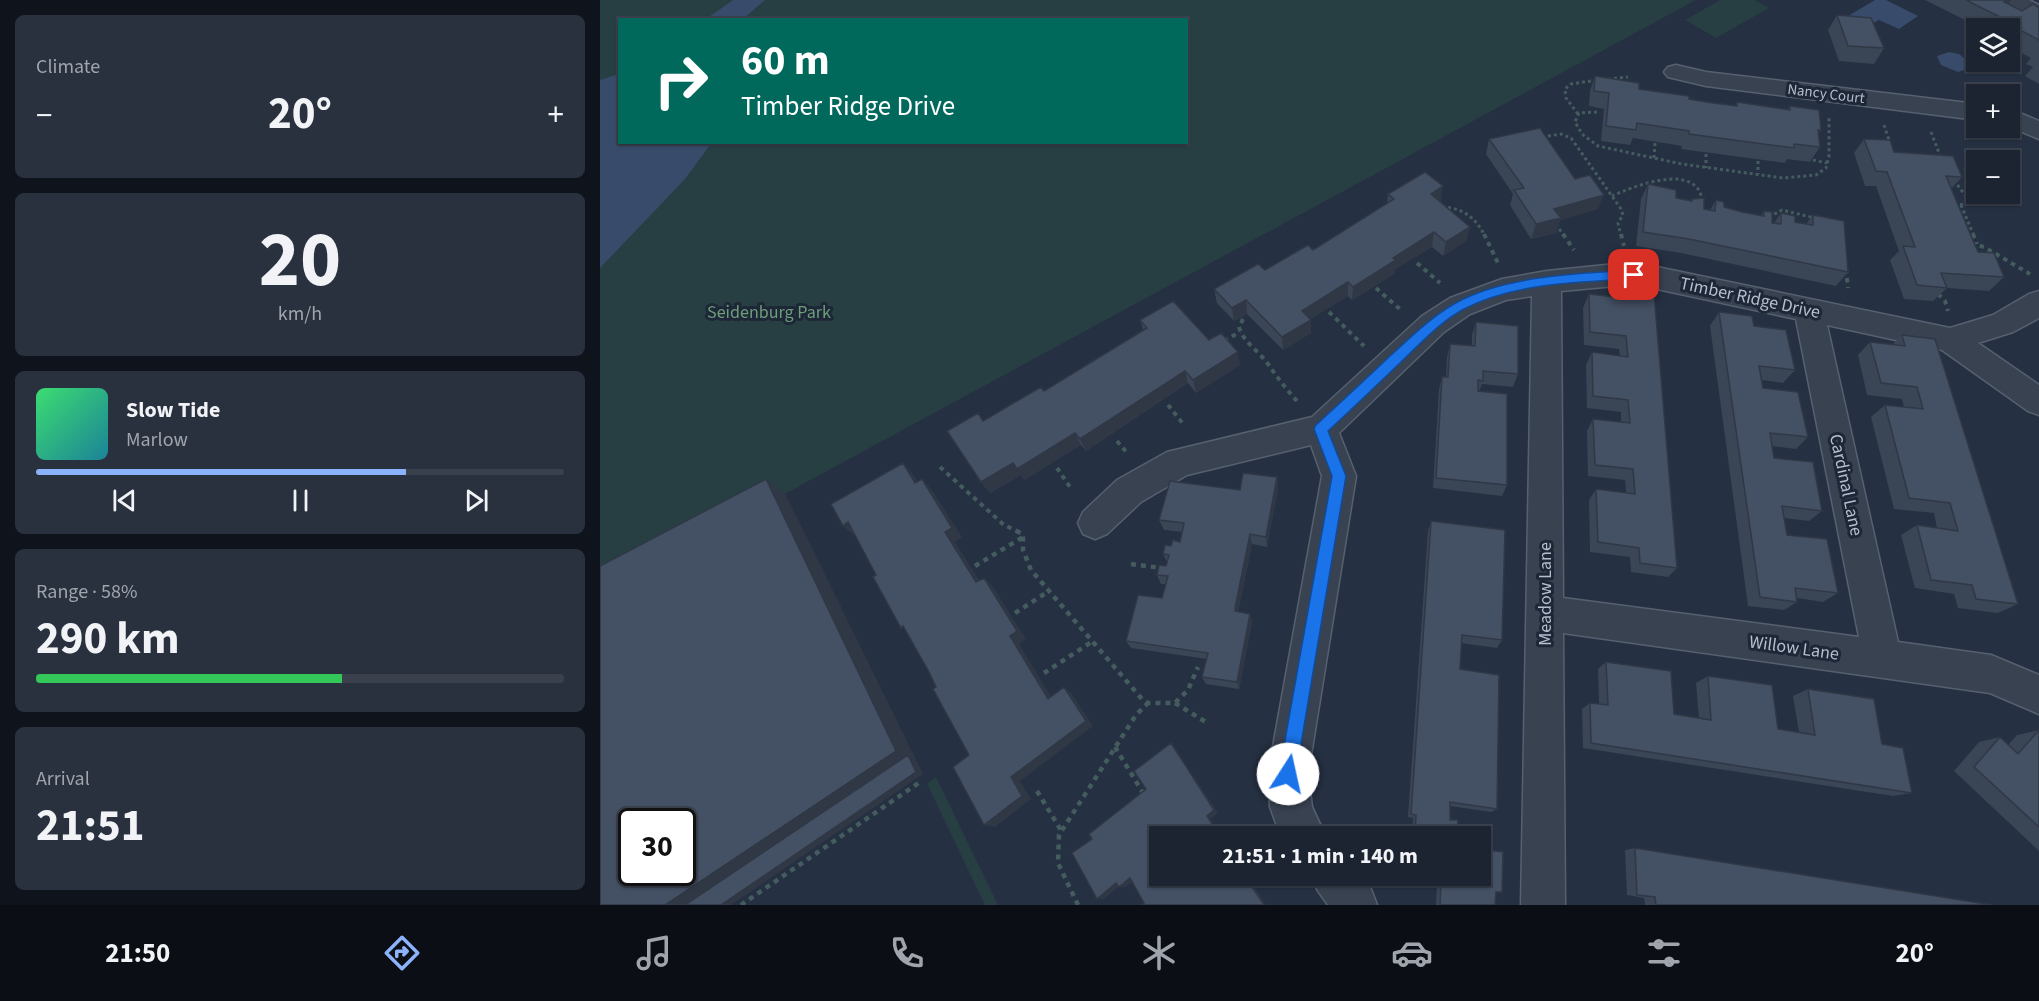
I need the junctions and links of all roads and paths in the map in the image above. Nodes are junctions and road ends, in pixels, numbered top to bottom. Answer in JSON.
{"nodes":[{"id":1,"x":2012,"y":0,"type":"edge"},
{"id":2,"x":2039,"y":14,"type":"edge"},
{"id":3,"x":1676,"y":72,"type":"dead end"},
{"id":4,"x":1628,"y":77,"type":"dead end"},
{"id":5,"x":1966,"y":111,"type":"edge"},
{"id":6,"x":1597,"y":112,"type":"dead end"},
{"id":7,"x":1578,"y":114,"type":"junction"},
{"id":8,"x":1829,"y":119,"type":"dead end"},
{"id":9,"x":2020,"y":122,"type":"edge"},
{"id":10,"x":1929,"y":125,"type":"dead end"},
{"id":11,"x":1885,"y":126,"type":"dead end"},
{"id":12,"x":1579,"y":131,"type":"junction"},
{"id":13,"x":2039,"y":131,"type":"edge"},
{"id":14,"x":1570,"y":137,"type":"junction"},
{"id":15,"x":1534,"y":139,"type":"edge"},
{"id":16,"x":1655,"y":143,"type":"edge"},
{"id":17,"x":1891,"y":148,"type":"edge"},
{"id":18,"x":1820,"y":150,"type":"edge"},
{"id":19,"x":1829,"y":152,"type":"junction"},
{"id":20,"x":1706,"y":154,"type":"edge"},
{"id":21,"x":1654,"y":158,"type":"junction"},
{"id":22,"x":1813,"y":160,"type":"edge"},
{"id":23,"x":1758,"y":161,"type":"edge"},
{"id":24,"x":1942,"y":161,"type":"edge"},
{"id":25,"x":1827,"y":163,"type":"junction"},
{"id":26,"x":1706,"y":168,"type":"junction"},
{"id":27,"x":1758,"y":174,"type":"junction"},
{"id":28,"x":1950,"y":174,"type":"edge"},
{"id":29,"x":1612,"y":196,"type":"junction"},
{"id":30,"x":1961,"y":205,"type":"junction"},
{"id":31,"x":1954,"y":206,"type":"edge"},
{"id":32,"x":1436,"y":209,"type":"edge"},
{"id":33,"x":1704,"y":210,"type":"edge"},
{"id":34,"x":1820,"y":220,"type":"edge"},
{"id":35,"x":1767,"y":223,"type":"edge"},
{"id":36,"x":1556,"y":224,"type":"edge"},
{"id":37,"x":1570,"y":243,"type":"dead end"},
{"id":38,"x":1970,"y":243,"type":"edge"},
{"id":39,"x":1977,"y":245,"type":"junction"},
{"id":40,"x":1625,"y":248,"type":"dead end"},
{"id":41,"x":1495,"y":257,"type":"dead end"},
{"id":42,"x":1417,"y":263,"type":"dead end"},
{"id":43,"x":1845,"y":264,"type":"edge"},
{"id":44,"x":1435,"y":277,"type":"dead end"},
{"id":45,"x":1546,"y":282,"type":"junction"},
{"id":46,"x":1847,"y":283,"type":"edge"},
{"id":47,"x":1376,"y":288,"type":"edge"},
{"id":48,"x":2035,"y":288,"type":"edge"},
{"id":49,"x":1938,"y":294,"type":"edge"},
{"id":50,"x":1393,"y":304,"type":"dead end"},
{"id":51,"x":1809,"y":311,"type":"junction"},
{"id":52,"x":1329,"y":312,"type":"edge"},
{"id":53,"x":1243,"y":319,"type":"edge"},
{"id":54,"x":1950,"y":327,"type":"junction"},
{"id":55,"x":1240,"y":332,"type":"junction"},
{"id":56,"x":1356,"y":339,"type":"dead end"},
{"id":57,"x":1222,"y":342,"type":"edge"},
{"id":58,"x":1275,"y":376,"type":"dead end"},
{"id":59,"x":2039,"y":402,"type":"edge"},
{"id":60,"x":1168,"y":405,"type":"dead end"},
{"id":61,"x":1184,"y":425,"type":"dead end"},
{"id":62,"x":1321,"y":429,"type":"junction"},
{"id":63,"x":1117,"y":441,"type":"dead end"},
{"id":64,"x":1128,"y":455,"type":"dead end"},
{"id":65,"x":940,"y":467,"type":"dead end"},
{"id":66,"x":1057,"y":468,"type":"dead end"},
{"id":67,"x":1070,"y":487,"type":"dead end"},
{"id":68,"x":1095,"y":524,"type":"dead end"},
{"id":69,"x":1023,"y":537,"type":"junction"},
{"id":70,"x":1131,"y":564,"type":"dead end"},
{"id":71,"x":975,"y":566,"type":"dead end"},
{"id":72,"x":1165,"y":569,"type":"edge"},
{"id":73,"x":1049,"y":591,"type":"junction"},
{"id":74,"x":1015,"y":613,"type":"dead end"},
{"id":75,"x":1545,"y":613,"type":"junction"},
{"id":76,"x":1093,"y":641,"type":"junction"},
{"id":77,"x":1883,"y":660,"type":"junction"},
{"id":78,"x":1198,"y":667,"type":"edge"},
{"id":79,"x":1044,"y":673,"type":"dead end"},
{"id":80,"x":2039,"y":695,"type":"edge"},
{"id":81,"x":1175,"y":702,"type":"junction"},
{"id":82,"x":1148,"y":703,"type":"junction"},
{"id":83,"x":1209,"y":724,"type":"dead end"},
{"id":84,"x":1115,"y":747,"type":"junction"},
{"id":85,"x":920,"y":782,"type":"dead end"},
{"id":86,"x":1037,"y":791,"type":"dead end"},
{"id":87,"x":1143,"y":793,"type":"edge"},
{"id":88,"x":1297,"y":826,"type":"edge"},
{"id":89,"x":1062,"y":832,"type":"junction"},
{"id":90,"x":1341,"y":886,"type":"edge"},
{"id":91,"x":741,"y":905,"type":"edge"},
{"id":92,"x":1078,"y":905,"type":"edge"},
{"id":93,"x":1355,"y":905,"type":"edge"},
{"id":94,"x":1543,"y":905,"type":"edge"}],
"edges":[{"from":1,"to":2,"type":"street"},
{"from":3,"to":5,"type":"street","name":"Nancy Court"},
{"from":4,"to":7,"type":"path"},
{"from":6,"to":7,"type":"path"},
{"from":7,"to":12,"type":"path"},
{"from":8,"to":19,"type":"path"},
{"from":9,"to":13,"type":"street"},
{"from":10,"to":24,"type":"path"},
{"from":11,"to":17,"type":"path"},
{"from":12,"to":14,"type":"path"},
{"from":12,"to":21,"type":"path"},
{"from":14,"to":15,"type":"path"},
{"from":14,"to":29,"type":"path"},
{"from":16,"to":21,"type":"path"},
{"from":18,"to":19,"type":"path"},
{"from":19,"to":25,"type":"path"},
{"from":20,"to":26,"type":"path"},
{"from":21,"to":26,"type":"path"},
{"from":22,"to":25,"type":"path"},
{"from":23,"to":27,"type":"path"},
{"from":25,"to":27,"type":"path"},
{"from":26,"to":27,"type":"path"},
{"from":28,"to":30,"type":"path"},
{"from":29,"to":33,"type":"path"},
{"from":29,"to":40,"type":"path"},
{"from":30,"to":31,"type":"path"},
{"from":30,"to":39,"type":"path"},
{"from":32,"to":41,"type":"path"},
{"from":34,"to":35,"type":"path"},
{"from":36,"to":37,"type":"path"},
{"from":38,"to":39,"type":"path"},
{"from":39,"to":48,"type":"path"},
{"from":42,"to":44,"type":"path"},
{"from":43,"to":46,"type":"path"},
{"from":45,"to":51,"type":"street","name":"Timber Ridge Drive"},
{"from":45,"to":62,"type":"street","name":"Timber Ridge Drive"},
{"from":45,"to":75,"type":"street","name":"Meadow Lane"},
{"from":47,"to":50,"type":"path"},
{"from":48,"to":54,"type":"street","name":"Timber Ridge Drive"},
{"from":49,"to":54,"type":"path"},
{"from":51,"to":54,"type":"street","name":"Timber Ridge Drive"},
{"from":51,"to":77,"type":"street","name":"Cardinal Lane"},
{"from":52,"to":56,"type":"path"},
{"from":53,"to":55,"type":"path"},
{"from":54,"to":59,"type":"street"},
{"from":55,"to":57,"type":"path"},
{"from":55,"to":58,"type":"path"},
{"from":60,"to":61,"type":"path"},
{"from":62,"to":68,"type":"street"},
{"from":62,"to":88,"type":"street"},
{"from":63,"to":64,"type":"path"},
{"from":65,"to":69,"type":"path"},
{"from":66,"to":67,"type":"path"},
{"from":69,"to":71,"type":"path"},
{"from":69,"to":73,"type":"path"},
{"from":70,"to":72,"type":"path"},
{"from":73,"to":74,"type":"path"},
{"from":73,"to":76,"type":"path"},
{"from":75,"to":77,"type":"street","name":"Willow Lane"},
{"from":75,"to":94,"type":"street","name":"Meadow Lane"},
{"from":76,"to":79,"type":"path"},
{"from":76,"to":82,"type":"path"},
{"from":77,"to":80,"type":"street","name":"Willow Lane"},
{"from":78,"to":81,"type":"path"},
{"from":81,"to":82,"type":"path"},
{"from":81,"to":83,"type":"path"},
{"from":82,"to":84,"type":"path"},
{"from":84,"to":87,"type":"path"},
{"from":84,"to":89,"type":"path"},
{"from":85,"to":91,"type":"path"},
{"from":86,"to":89,"type":"path"},
{"from":89,"to":92,"type":"path"},
{"from":90,"to":93,"type":"street"}]}
